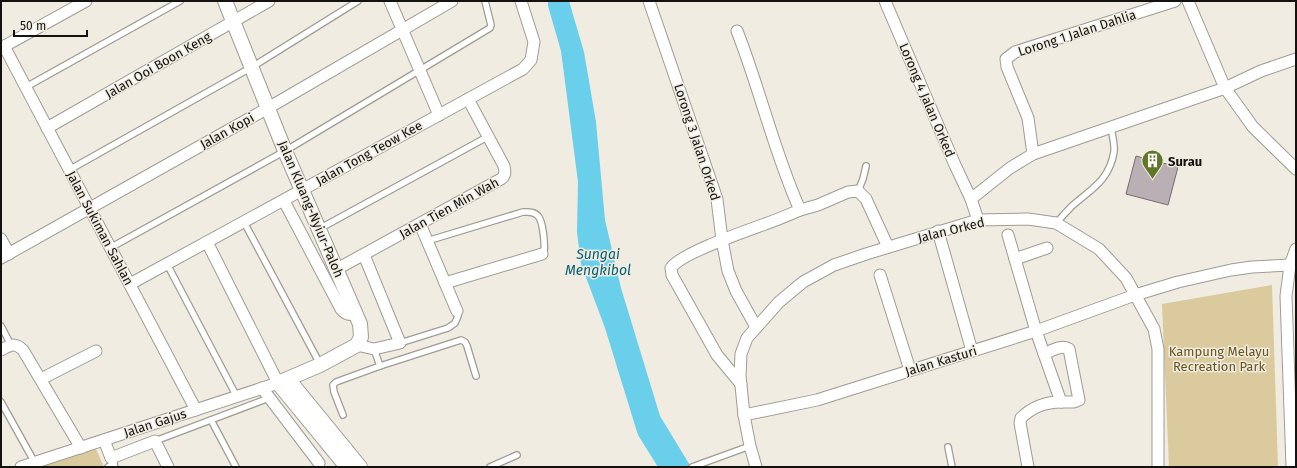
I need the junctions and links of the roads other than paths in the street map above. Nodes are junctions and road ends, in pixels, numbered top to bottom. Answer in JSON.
{"nodes":[{"id":1,"x":85,"y":1,"type":"edge"},
{"id":2,"x":180,"y":1,"type":"edge"},
{"id":3,"x":225,"y":1,"type":"edge"},
{"id":4,"x":270,"y":1,"type":"edge"},
{"id":5,"x":358,"y":1,"type":"edge"},
{"id":6,"x":390,"y":1,"type":"edge"},
{"id":7,"x":452,"y":1,"type":"edge"},
{"id":8,"x":485,"y":1,"type":"edge"},
{"id":9,"x":521,"y":1,"type":"edge"},
{"id":10,"x":649,"y":1,"type":"edge"},
{"id":11,"x":885,"y":1,"type":"edge"},
{"id":12,"x":1175,"y":1,"type":"edge"},
{"id":13,"x":1188,"y":1,"type":"edge"},
{"id":14,"x":233,"y":22,"type":"junction"},
{"id":15,"x":402,"y":29,"type":"junction"},
{"id":16,"x":737,"y":30,"type":"dead end"},
{"id":17,"x":2,"y":47,"type":"edge"},
{"id":18,"x":1296,"y":59,"type":"edge"},
{"id":19,"x":252,"y":67,"type":"junction"},
{"id":20,"x":420,"y":70,"type":"junction"},
{"id":21,"x":26,"y":87,"type":"junction"},
{"id":22,"x":1225,"y":88,"type":"junction"},
{"id":23,"x":468,"y":99,"type":"junction"},
{"id":24,"x":268,"y":108,"type":"junction"},
{"id":25,"x":439,"y":115,"type":"junction"},
{"id":26,"x":1111,"y":127,"type":"junction"},
{"id":27,"x":47,"y":128,"type":"junction"},
{"id":28,"x":489,"y":136,"type":"junction"},
{"id":29,"x":285,"y":151,"type":"junction"},
{"id":30,"x":1033,"y":154,"type":"junction"},
{"id":31,"x":866,"y":166,"type":"dead end"},
{"id":32,"x":1296,"y":169,"type":"edge"},
{"id":33,"x":69,"y":170,"type":"junction"},
{"id":34,"x":302,"y":190,"type":"junction"},
{"id":35,"x":858,"y":191,"type":"junction"},
{"id":36,"x":971,"y":199,"type":"junction"},
{"id":37,"x":284,"y":200,"type":"junction"},
{"id":38,"x":90,"y":209,"type":"junction"},
{"id":39,"x":800,"y":210,"type":"junction"},
{"id":40,"x":978,"y":220,"type":"junction"},
{"id":41,"x":244,"y":222,"type":"junction"},
{"id":42,"x":1056,"y":223,"type":"junction"},
{"id":43,"x":420,"y":224,"type":"junction"},
{"id":44,"x":319,"y":229,"type":"junction"},
{"id":45,"x":938,"y":231,"type":"junction"},
{"id":46,"x":1008,"y":235,"type":"dead end"},
{"id":47,"x":1,"y":239,"type":"edge"},
{"id":48,"x":722,"y":240,"type":"junction"},
{"id":49,"x":427,"y":241,"type":"junction"},
{"id":50,"x":207,"y":242,"type":"junction"},
{"id":51,"x":888,"y":247,"type":"junction"},
{"id":52,"x":110,"y":248,"type":"junction"},
{"id":53,"x":1047,"y":248,"type":"dead end"},
{"id":54,"x":1296,"y":249,"type":"edge"},
{"id":55,"x":542,"y":254,"type":"joint"},
{"id":56,"x":364,"y":255,"type":"junction"},
{"id":57,"x":5,"y":256,"type":"edge"},
{"id":58,"x":1015,"y":259,"type":"junction"},
{"id":59,"x":167,"y":264,"type":"junction"},
{"id":60,"x":1290,"y":265,"type":"junction"},
{"id":61,"x":337,"y":269,"type":"junction"},
{"id":62,"x":880,"y":275,"type":"dead end"},
{"id":63,"x":445,"y":283,"type":"junction"},
{"id":64,"x":130,"y":284,"type":"junction"},
{"id":65,"x":1135,"y":295,"type":"junction"},
{"id":66,"x":457,"y":311,"type":"joint"},
{"id":67,"x":356,"y":314,"type":"junction"},
{"id":68,"x":1,"y":326,"type":"edge"},
{"id":69,"x":756,"y":327,"type":"junction"},
{"id":70,"x":1036,"y":331,"type":"junction"},
{"id":71,"x":400,"y":343,"type":"junction"},
{"id":72,"x":11,"y":345,"type":"junction"},
{"id":73,"x":357,"y":345,"type":"junction"},
{"id":74,"x":374,"y":349,"type":"junction"},
{"id":75,"x":1,"y":350,"type":"edge"},
{"id":76,"x":96,"y":351,"type":"dead end"},
{"id":77,"x":972,"y":351,"type":"junction"},
{"id":78,"x":1044,"y":354,"type":"junction"},
{"id":79,"x":320,"y":365,"type":"junction"},
{"id":80,"x":380,"y":366,"type":"junction"},
{"id":81,"x":910,"y":370,"type":"junction"},
{"id":82,"x":476,"y":376,"type":"dead end"},
{"id":83,"x":40,"y":379,"type":"junction"},
{"id":84,"x":283,"y":381,"type":"junction"},
{"id":85,"x":741,"y":384,"type":"junction"},
{"id":86,"x":262,"y":388,"type":"junction"},
{"id":87,"x":237,"y":397,"type":"junction"},
{"id":88,"x":270,"y":398,"type":"junction"},
{"id":89,"x":1,"y":402,"type":"edge"},
{"id":90,"x":1061,"y":402,"type":"junction"},
{"id":91,"x":196,"y":410,"type":"junction"},
{"id":92,"x":343,"y":415,"type":"dead end"},
{"id":93,"x":744,"y":415,"type":"junction"},
{"id":94,"x":211,"y":420,"type":"junction"},
{"id":95,"x":104,"y":440,"type":"junction"},
{"id":96,"x":155,"y":441,"type":"junction"},
{"id":97,"x":336,"y":446,"type":"junction"},
{"id":98,"x":750,"y":446,"type":"junction"},
{"id":99,"x":948,"y":447,"type":"dead end"},
{"id":100,"x":80,"y":448,"type":"junction"},
{"id":101,"x":517,"y":455,"type":"dead end"},
{"id":102,"x":35,"y":463,"type":"junction"},
{"id":103,"x":112,"y":464,"type":"edge"},
{"id":104,"x":316,"y":465,"type":"edge"},
{"id":105,"x":21,"y":467,"type":"edge"},
{"id":106,"x":168,"y":467,"type":"edge"},
{"id":107,"x":236,"y":467,"type":"edge"},
{"id":108,"x":347,"y":467,"type":"edge"},
{"id":109,"x":360,"y":467,"type":"edge"},
{"id":110,"x":490,"y":467,"type":"edge"},
{"id":111,"x":692,"y":467,"type":"edge"},
{"id":112,"x":756,"y":467,"type":"edge"},
{"id":113,"x":952,"y":467,"type":"edge"},
{"id":114,"x":1028,"y":467,"type":"edge"},
{"id":115,"x":1158,"y":467,"type":"edge"},
{"id":116,"x":1292,"y":467,"type":"edge"}],
"edges":[{"from":1,"to":17,"type":"street"},
{"from":2,"to":21,"type":"lane"},
{"from":3,"to":14,"type":"street","name":"Jalan Kluang-Nyiur-Paloh"},
{"from":4,"to":14,"type":"street","name":"Jalan Ooi Boon Keng"},
{"from":5,"to":19,"type":"lane"},
{"from":6,"to":15,"type":"street"},
{"from":7,"to":15,"type":"street","name":"Jalan Kopi"},
{"from":8,"to":20,"type":"lane"},
{"from":9,"to":23,"type":"street","name":"Jalan Tong Teow Kee"},
{"from":10,"to":48,"type":"street","name":"Lorong 3 Jalan Orked"},
{"from":11,"to":36,"type":"street","name":"Lorong 4 Jalan Orked"},
{"from":12,"to":30,"type":"street","name":"Lorong 1 Jalan Dahlia"},
{"from":13,"to":22,"type":"street"},
{"from":14,"to":19,"type":"street","name":"Jalan Kluang-Nyiur-Paloh"},
{"from":14,"to":27,"type":"street","name":"Jalan Ooi Boon Keng"},
{"from":15,"to":20,"type":"street"},
{"from":15,"to":24,"type":"street","name":"Jalan Kopi"},
{"from":16,"to":39,"type":"street"},
{"from":17,"to":21,"type":"street","name":"Jalan Sukiman Sahlan"},
{"from":18,"to":22,"type":"street"},
{"from":19,"to":24,"type":"street","name":"Jalan Kluang-Nyiur-Paloh"},
{"from":19,"to":33,"type":"lane"},
{"from":20,"to":25,"type":"street"},
{"from":20,"to":29,"type":"lane"},
{"from":21,"to":27,"type":"street","name":"Jalan Sukiman Sahlan"},
{"from":22,"to":26,"type":"street"},
{"from":22,"to":32,"type":"street"},
{"from":23,"to":25,"type":"street","name":"Jalan Tong Teow Kee"},
{"from":23,"to":28,"type":"street","name":"Jalan Tien Min Wah"},
{"from":24,"to":29,"type":"street","name":"Jalan Kluang-Nyiur-Paloh"},
{"from":24,"to":38,"type":"street","name":"Jalan Kopi"},
{"from":25,"to":34,"type":"street","name":"Jalan Tong Teow Kee"},
{"from":26,"to":30,"type":"street"},
{"from":26,"to":42,"type":"lane"},
{"from":27,"to":33,"type":"street","name":"Jalan Sukiman Sahlan"},
{"from":28,"to":43,"type":"street","name":"Jalan Tien Min Wah"},
{"from":28,"to":44,"type":"lane"},
{"from":29,"to":34,"type":"street","name":"Jalan Kluang-Nyiur-Paloh"},
{"from":29,"to":52,"type":"lane"},
{"from":30,"to":36,"type":"street"},
{"from":31,"to":35,"type":"lane"},
{"from":33,"to":38,"type":"street","name":"Jalan Sukiman Sahlan"},
{"from":34,"to":37,"type":"street","name":"Jalan Tong Teow Kee"},
{"from":34,"to":44,"type":"street","name":"Jalan Kluang-Nyiur-Paloh"},
{"from":35,"to":39,"type":"street"},
{"from":35,"to":51,"type":"street"},
{"from":36,"to":40,"type":"street","name":"Lorong 4 Jalan Orked"},
{"from":37,"to":41,"type":"street","name":"Jalan Tong Teow Kee"},
{"from":37,"to":67,"type":"street"},
{"from":38,"to":52,"type":"street","name":"Jalan Sukiman Sahlan"},
{"from":38,"to":57,"type":"street","name":"Jalan Kopi"},
{"from":39,"to":48,"type":"street"},
{"from":40,"to":42,"type":"street","name":"Jalan Orked"},
{"from":40,"to":45,"type":"street","name":"Jalan Orked"},
{"from":41,"to":50,"type":"street","name":"Jalan Tong Teow Kee"},
{"from":41,"to":79,"type":"lane"},
{"from":42,"to":65,"type":"street","name":"Jalan Orked"},
{"from":43,"to":49,"type":"street"},
{"from":43,"to":56,"type":"street","name":"Jalan Tien Min Wah"},
{"from":44,"to":61,"type":"street","name":"Jalan Kluang-Nyiur-Paloh"},
{"from":45,"to":51,"type":"street","name":"Jalan Orked"},
{"from":45,"to":77,"type":"street"},
{"from":46,"to":58,"type":"street"},
{"from":47,"to":57,"type":"street"},
{"from":48,"to":69,"type":"street","name":"Lorong 3 Jalan Orked"},
{"from":48,"to":85,"type":"street"},
{"from":49,"to":55,"type":"lane"},
{"from":49,"to":63,"type":"street"},
{"from":50,"to":59,"type":"street","name":"Jalan Tong Teow Kee"},
{"from":50,"to":84,"type":"street"},
{"from":51,"to":69,"type":"street","name":"Jalan Orked"},
{"from":52,"to":64,"type":"street","name":"Jalan Sukiman Sahlan"},
{"from":53,"to":58,"type":"street"},
{"from":54,"to":60,"type":"street"},
{"from":55,"to":63,"type":"street"},
{"from":56,"to":61,"type":"street","name":"Jalan Tien Min Wah"},
{"from":56,"to":71,"type":"street"},
{"from":58,"to":70,"type":"street"},
{"from":59,"to":64,"type":"street","name":"Jalan Tong Teow Kee"},
{"from":59,"to":87,"type":"lane"},
{"from":60,"to":65,"type":"street","name":"Jalan Kasturi"},
{"from":60,"to":116,"type":"street"},
{"from":61,"to":67,"type":"street","name":"Jalan Kluang-Nyiur-Paloh"},
{"from":62,"to":81,"type":"street"},
{"from":63,"to":66,"type":"street"},
{"from":64,"to":91,"type":"street","name":"Jalan Sukiman Sahlan"},
{"from":65,"to":70,"type":"street","name":"Jalan Kasturi"},
{"from":65,"to":115,"type":"street","name":"Jalan Orked"},
{"from":66,"to":71,"type":"lane"},
{"from":67,"to":73,"type":"street","name":"Jalan Kluang-Nyiur-Paloh"},
{"from":68,"to":72,"type":"lane"},
{"from":69,"to":85,"type":"street","name":"Jalan Orked"},
{"from":70,"to":77,"type":"street","name":"Jalan Kasturi"},
{"from":70,"to":78,"type":"street"},
{"from":71,"to":74,"type":"street"},
{"from":72,"to":75,"type":"street"},
{"from":72,"to":83,"type":"street"},
{"from":73,"to":74,"type":"street"},
{"from":73,"to":79,"type":"street"},
{"from":74,"to":80,"type":"lane"},
{"from":76,"to":83,"type":"street"},
{"from":77,"to":81,"type":"street","name":"Jalan Kasturi"},
{"from":78,"to":90,"type":"street"},
{"from":78,"to":90,"type":"street"},
{"from":79,"to":84,"type":"street"},
{"from":80,"to":82,"type":"lane"},
{"from":80,"to":92,"type":"lane"},
{"from":81,"to":93,"type":"street","name":"Jalan Kasturi"},
{"from":83,"to":100,"type":"street"},
{"from":84,"to":86,"type":"street","name":"Jalan Gajus"},
{"from":84,"to":97,"type":"street"},
{"from":85,"to":93,"type":"street","name":"Jalan Orked"},
{"from":86,"to":87,"type":"street","name":"Jalan Gajus"},
{"from":86,"to":88,"type":"street"},
{"from":87,"to":91,"type":"street","name":"Jalan Gajus"},
{"from":88,"to":94,"type":"lane"},
{"from":88,"to":104,"type":"street"},
{"from":89,"to":102,"type":"lane"},
{"from":90,"to":114,"type":"street"},
{"from":91,"to":95,"type":"street","name":"Jalan Gajus"},
{"from":93,"to":98,"type":"street","name":"Jalan Orked"},
{"from":94,"to":96,"type":"lane"},
{"from":94,"to":107,"type":"lane"},
{"from":95,"to":100,"type":"street","name":"Jalan Gajus"},
{"from":95,"to":103,"type":"street"},
{"from":96,"to":103,"type":"street"},
{"from":96,"to":106,"type":"street"},
{"from":97,"to":104,"type":"street"},
{"from":97,"to":108,"type":"street"},
{"from":97,"to":109,"type":"street"},
{"from":98,"to":111,"type":"lane"},
{"from":98,"to":112,"type":"street","name":"Jalan Orked"},
{"from":99,"to":113,"type":"lane"},
{"from":100,"to":102,"type":"street","name":"Jalan Gajus"},
{"from":101,"to":110,"type":"lane"},
{"from":102,"to":105,"type":"street","name":"Jalan Gajus"}]}
